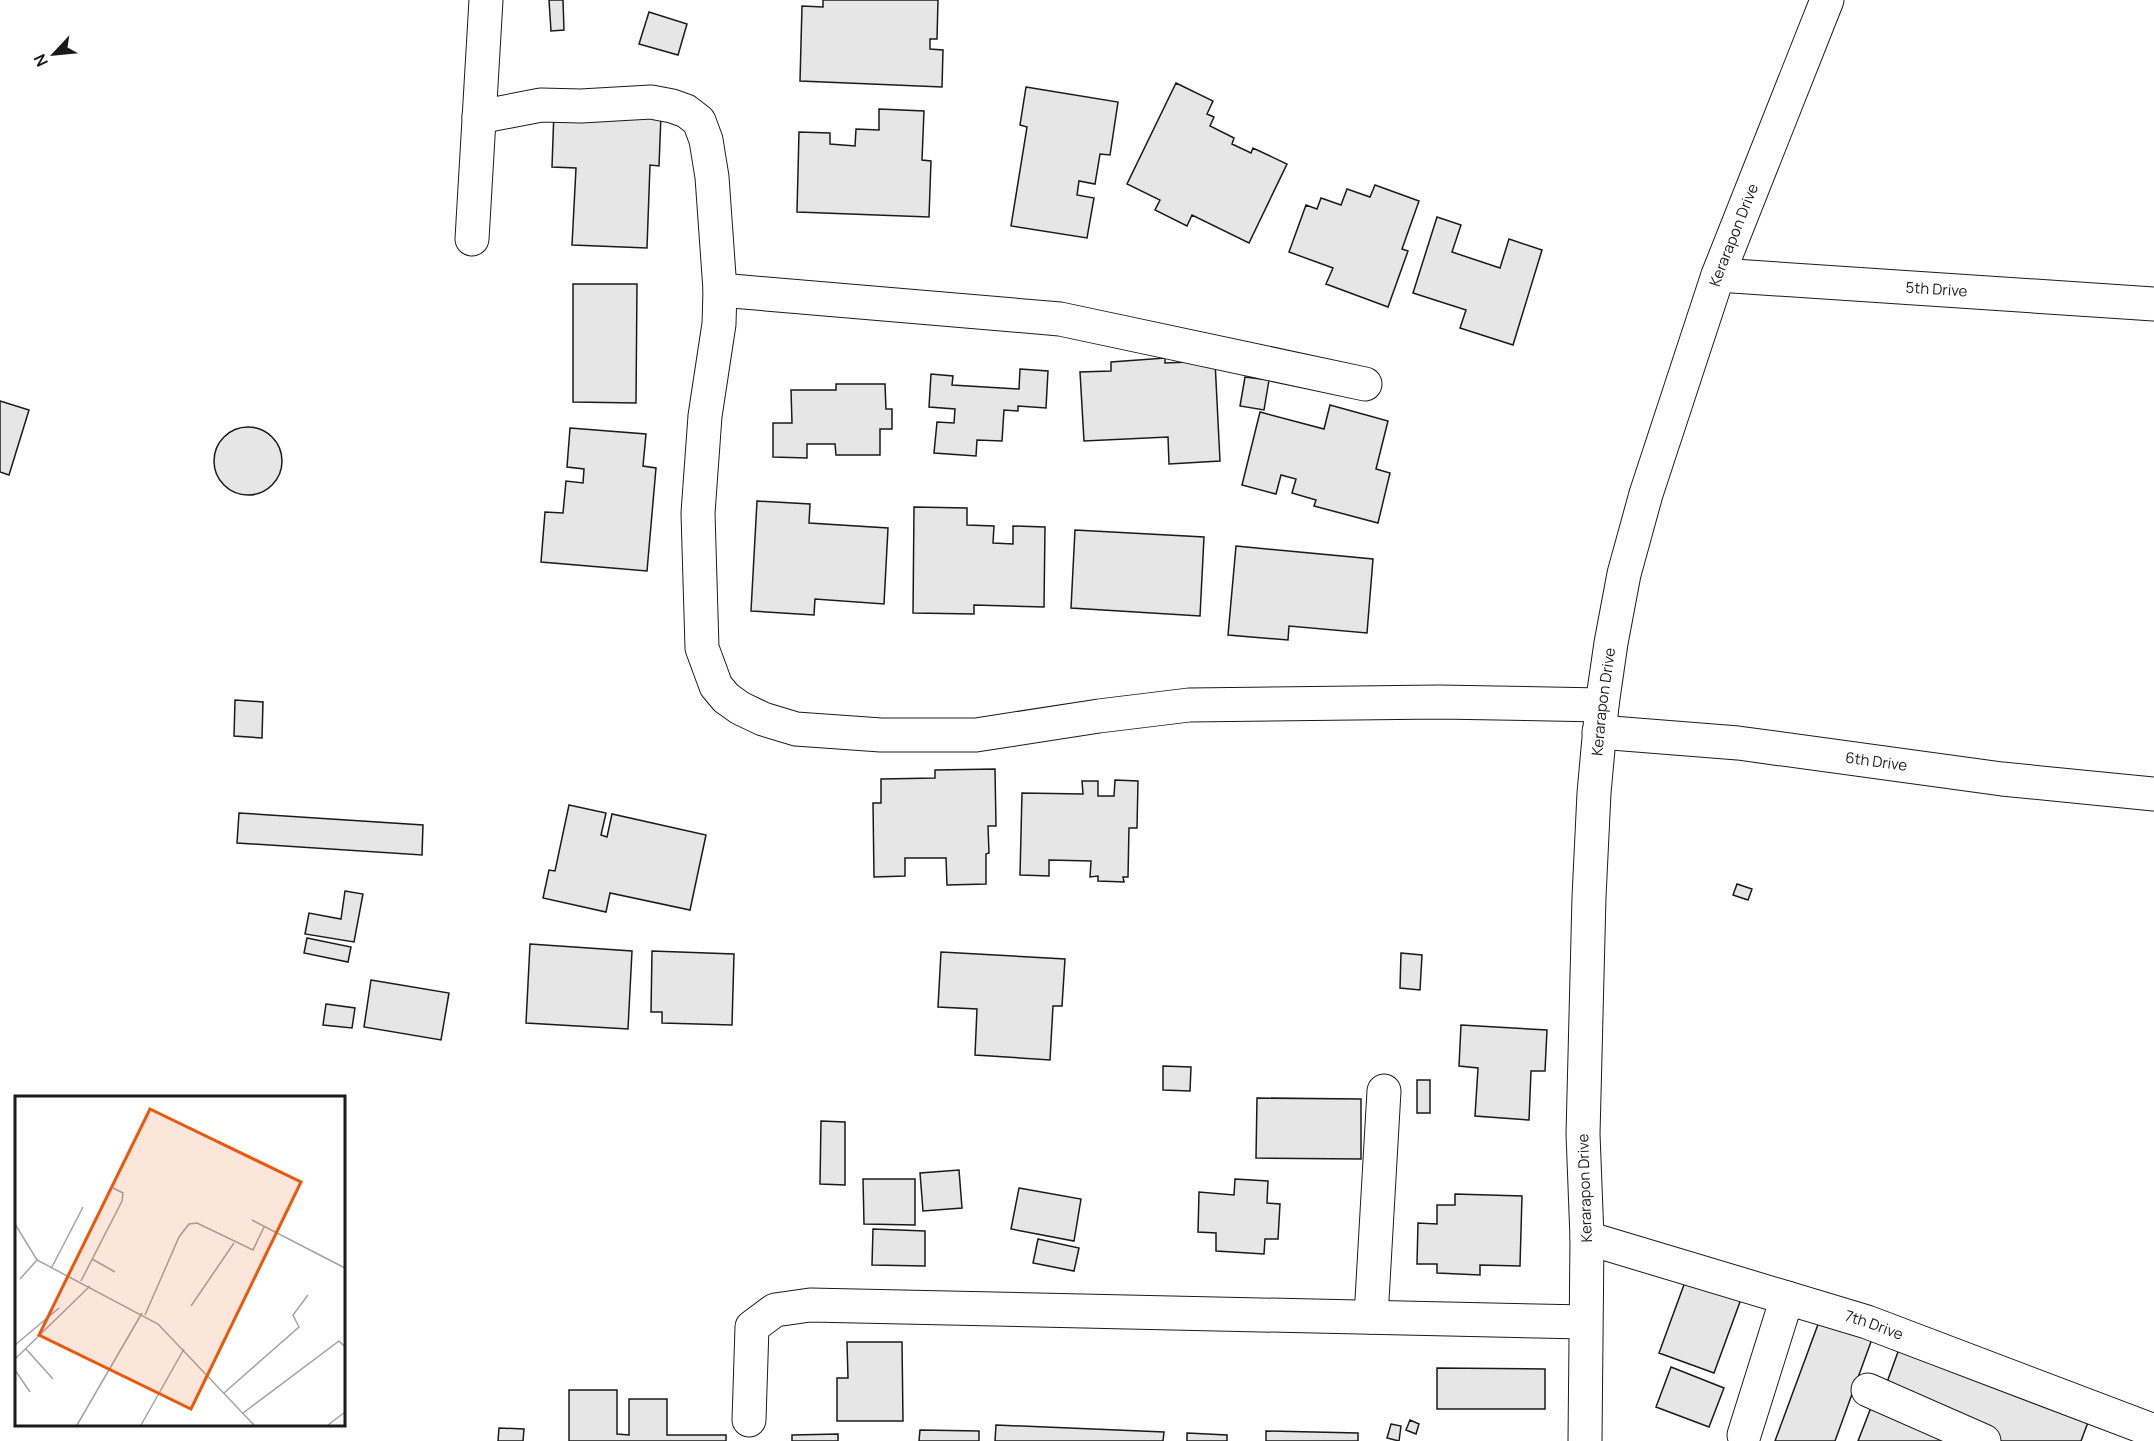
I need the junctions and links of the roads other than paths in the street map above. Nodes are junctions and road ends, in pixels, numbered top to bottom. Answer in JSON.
{"nodes":[{"id":1,"x":486,"y":0,"type":"edge"},
{"id":2,"x":1827,"y":0,"type":"edge"},
{"id":3,"x":479,"y":117,"type":"junction"},
{"id":4,"x":472,"y":239,"type":"dead end"},
{"id":5,"x":1718,"y":275,"type":"junction"},
{"id":6,"x":720,"y":290,"type":"junction"},
{"id":7,"x":2154,"y":304,"type":"edge"},
{"id":8,"x":1365,"y":384,"type":"dead end"},
{"id":9,"x":1601,"y":718,"type":"junction"},
{"id":10,"x":2154,"y":794,"type":"edge"},
{"id":11,"x":1384,"y":1091,"type":"dead end"},
{"id":12,"x":1587,"y":1238,"type":"junction"},
{"id":13,"x":1787,"y":1298,"type":"junction"},
{"id":14,"x":1371,"y":1317,"type":"junction"},
{"id":15,"x":1585,"y":1322,"type":"junction"},
{"id":16,"x":1868,"y":1390,"type":"dead end"},
{"id":17,"x":749,"y":1420,"type":"dead end"},
{"id":18,"x":2137,"y":1432,"type":"edge"},
{"id":19,"x":1744,"y":1435,"type":"dead end"},
{"id":20,"x":1585,"y":1441,"type":"edge"},
{"id":21,"x":1984,"y":1441,"type":"edge"}],
"edges":[{"from":1,"to":3,"type":"street"},
{"from":2,"to":5,"type":"street","name":"Kerarapon Drive"},
{"from":3,"to":4,"type":"street"},
{"from":3,"to":6,"type":"street","name":"6th Drive"},
{"from":5,"to":7,"type":"street","name":"5th Drive"},
{"from":5,"to":9,"type":"street","name":"Kerarapon Drive"},
{"from":6,"to":8,"type":"street"},
{"from":6,"to":9,"type":"street","name":"6th Drive"},
{"from":9,"to":10,"type":"street","name":"6th Drive"},
{"from":9,"to":12,"type":"street","name":"Kerarapon Drive"},
{"from":11,"to":14,"type":"street"},
{"from":12,"to":13,"type":"street","name":"7th Drive"},
{"from":12,"to":15,"type":"street","name":"Kerarapon Drive"},
{"from":13,"to":18,"type":"street","name":"7th Drive"},
{"from":13,"to":19,"type":"street"},
{"from":14,"to":15,"type":"street"},
{"from":14,"to":17,"type":"street"},
{"from":15,"to":20,"type":"street","name":"Kerarapon Drive"},
{"from":16,"to":21,"type":"street"}]}
